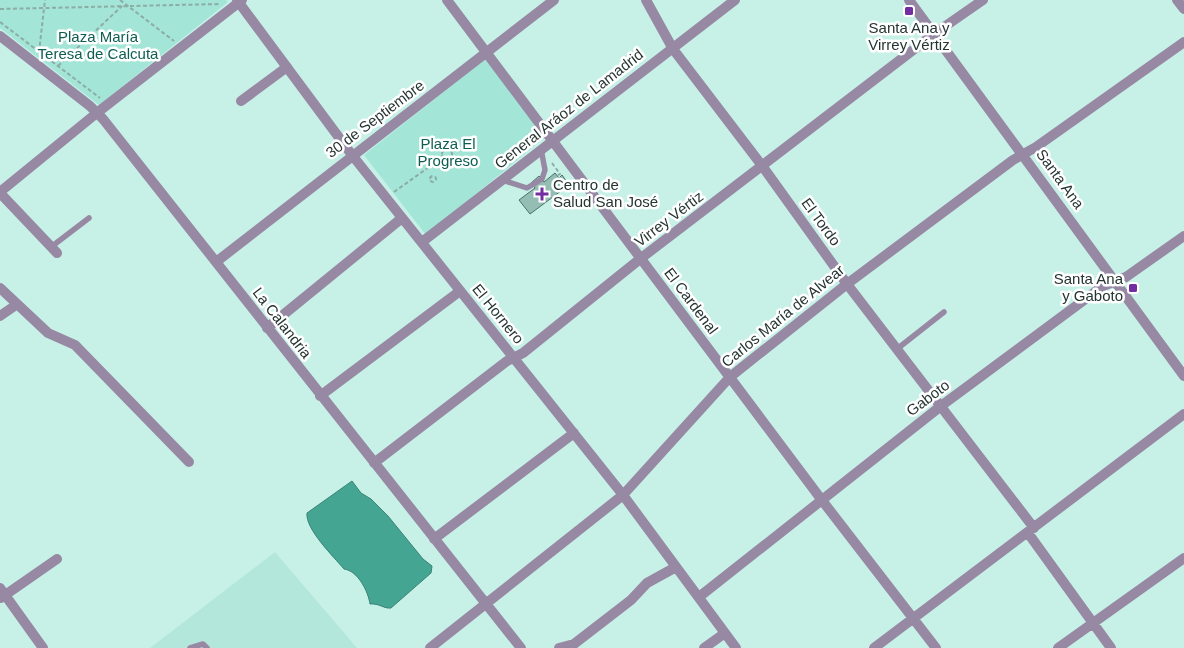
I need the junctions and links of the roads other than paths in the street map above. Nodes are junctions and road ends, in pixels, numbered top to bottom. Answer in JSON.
{"nodes":[{"id":1,"x":448,"y":0,"type":"edge"},
{"id":2,"x":554,"y":0,"type":"edge"},
{"id":3,"x":646,"y":0,"type":"edge"},
{"id":4,"x":735,"y":0,"type":"edge"},
{"id":5,"x":910,"y":0,"type":"edge"},
{"id":6,"x":983,"y":0,"type":"edge"},
{"id":7,"x":1177,"y":0,"type":"edge"},
{"id":8,"x":239,"y":1,"type":"edge"},
{"id":9,"x":1184,"y":9,"type":"edge"},
{"id":10,"x":934,"y":34,"type":"junction"},
{"id":11,"x":0,"y":36,"type":"edge"},
{"id":12,"x":1184,"y":42,"type":"edge"},
{"id":13,"x":673,"y":48,"type":"junction"},
{"id":14,"x":488,"y":52,"type":"junction"},
{"id":15,"x":287,"y":67,"type":"junction"},
{"id":16,"x":242,"y":101,"type":"dead end"},
{"id":17,"x":98,"y":112,"type":"junction"},
{"id":18,"x":553,"y":140,"type":"junction"},
{"id":19,"x":541,"y":149,"type":"junction"},
{"id":20,"x":1023,"y":153,"type":"junction"},
{"id":21,"x":352,"y":155,"type":"junction"},
{"id":22,"x":762,"y":167,"type":"junction"},
{"id":23,"x":502,"y":180,"type":"junction"},
{"id":24,"x":0,"y":192,"type":"edge"},
{"id":25,"x":89,"y":218,"type":"dead end"},
{"id":26,"x":402,"y":218,"type":"junction"},
{"id":27,"x":1184,"y":236,"type":"edge"},
{"id":28,"x":422,"y":242,"type":"junction"},
{"id":29,"x":54,"y":250,"type":"joint"},
{"id":30,"x":640,"y":259,"type":"junction"},
{"id":31,"x":216,"y":262,"type":"junction"},
{"id":32,"x":1114,"y":282,"type":"junction"},
{"id":33,"x":847,"y":284,"type":"junction"},
{"id":34,"x":0,"y":288,"type":"edge"},
{"id":35,"x":460,"y":291,"type":"junction"},
{"id":36,"x":16,"y":305,"type":"junction"},
{"id":37,"x":944,"y":312,"type":"dead end"},
{"id":38,"x":0,"y":316,"type":"edge"},
{"id":39,"x":266,"y":328,"type":"junction"},
{"id":40,"x":897,"y":349,"type":"junction"},
{"id":41,"x":514,"y":358,"type":"junction"},
{"id":42,"x":1184,"y":376,"type":"edge"},
{"id":43,"x":730,"y":377,"type":"junction"},
{"id":44,"x":320,"y":396,"type":"junction"},
{"id":45,"x":941,"y":406,"type":"junction"},
{"id":46,"x":1184,"y":414,"type":"edge"},
{"id":47,"x":574,"y":433,"type":"junction"},
{"id":48,"x":189,"y":462,"type":"dead end"},
{"id":49,"x":374,"y":463,"type":"junction"},
{"id":50,"x":624,"y":495,"type":"junction"},
{"id":51,"x":821,"y":499,"type":"junction"},
{"id":52,"x":1031,"y":530,"type":"junction"},
{"id":53,"x":434,"y":539,"type":"junction"},
{"id":54,"x":1184,"y":558,"type":"edge"},
{"id":55,"x":57,"y":559,"type":"dead end"},
{"id":56,"x":676,"y":567,"type":"junction"},
{"id":57,"x":2,"y":594,"type":"edge"},
{"id":58,"x":699,"y":597,"type":"junction"},
{"id":59,"x":485,"y":605,"type":"junction"},
{"id":60,"x":913,"y":619,"type":"junction"},
{"id":61,"x":1093,"y":623,"type":"junction"},
{"id":62,"x":725,"y":633,"type":"junction"},
{"id":63,"x":43,"y":648,"type":"edge"},
{"id":64,"x":190,"y":648,"type":"edge"},
{"id":65,"x":207,"y":648,"type":"edge"},
{"id":66,"x":430,"y":648,"type":"edge"},
{"id":67,"x":521,"y":648,"type":"edge"},
{"id":68,"x":559,"y":648,"type":"edge"},
{"id":69,"x":704,"y":648,"type":"edge"},
{"id":70,"x":736,"y":648,"type":"edge"},
{"id":71,"x":874,"y":648,"type":"edge"},
{"id":72,"x":936,"y":648,"type":"edge"},
{"id":73,"x":1058,"y":648,"type":"edge"},
{"id":74,"x":1111,"y":648,"type":"edge"}],
"edges":[{"from":1,"to":14,"type":"street","name":"El Cardenal"},
{"from":2,"to":14,"type":"street","name":"30 de Septiembre"},
{"from":3,"to":13,"type":"street","name":"El Tordo"},
{"from":4,"to":13,"type":"street","name":"General Aráoz de Lamadrid"},
{"from":5,"to":10,"type":"street","name":"Santa Ana"},
{"from":6,"to":10,"type":"street","name":"Virrey Vértiz"},
{"from":7,"to":9,"type":"street"},
{"from":8,"to":15,"type":"street","name":"El Hornero"},
{"from":8,"to":17,"type":"street"},
{"from":10,"to":20,"type":"street","name":"Santa Ana"},
{"from":10,"to":22,"type":"street","name":"Virrey Vértiz"},
{"from":11,"to":17,"type":"street","name":"La Calandria"},
{"from":12,"to":20,"type":"street","name":"Carlos María de Alvear"},
{"from":13,"to":18,"type":"street","name":"General Aráoz de Lamadrid"},
{"from":13,"to":22,"type":"street","name":"El Tordo"},
{"from":14,"to":18,"type":"street","name":"El Cardenal"},
{"from":14,"to":21,"type":"street","name":"30 de Septiembre"},
{"from":15,"to":16,"type":"street"},
{"from":15,"to":21,"type":"street","name":"El Hornero"},
{"from":17,"to":24,"type":"street"},
{"from":17,"to":31,"type":"street","name":"La Calandria"},
{"from":18,"to":19,"type":"street","name":"General Aráoz de Lamadrid"},
{"from":18,"to":30,"type":"street","name":"El Cardenal"},
{"from":19,"to":23,"type":"street","name":"General Aráoz de Lamadrid"},
{"from":19,"to":23,"type":"lane"},
{"from":20,"to":32,"type":"street","name":"Santa Ana"},
{"from":20,"to":33,"type":"street","name":"Carlos María de Alvear"},
{"from":21,"to":26,"type":"street","name":"El Hornero"},
{"from":21,"to":31,"type":"street","name":"30 de Septiembre"},
{"from":22,"to":30,"type":"street","name":"Virrey Vértiz"},
{"from":22,"to":33,"type":"street","name":"El Tordo"},
{"from":23,"to":28,"type":"street","name":"General Aráoz de Lamadrid"},
{"from":24,"to":29,"type":"street"},
{"from":25,"to":29,"type":"lane"},
{"from":26,"to":28,"type":"street","name":"El Hornero"},
{"from":26,"to":39,"type":"street"},
{"from":27,"to":32,"type":"street","name":"Gaboto"},
{"from":28,"to":35,"type":"street","name":"El Hornero"},
{"from":30,"to":41,"type":"street","name":"Virrey Vértiz"},
{"from":30,"to":43,"type":"street","name":"El Cardenal"},
{"from":31,"to":39,"type":"street","name":"La Calandria"},
{"from":32,"to":42,"type":"street","name":"Santa Ana"},
{"from":32,"to":45,"type":"street","name":"Gaboto"},
{"from":33,"to":40,"type":"street","name":"El Tordo"},
{"from":33,"to":43,"type":"street","name":"Carlos María de Alvear"},
{"from":34,"to":36,"type":"street"},
{"from":35,"to":41,"type":"street","name":"El Hornero"},
{"from":35,"to":44,"type":"street"},
{"from":36,"to":38,"type":"street"},
{"from":36,"to":48,"type":"street"},
{"from":37,"to":40,"type":"lane"},
{"from":39,"to":44,"type":"street","name":"La Calandria"},
{"from":40,"to":45,"type":"street","name":"El Tordo"},
{"from":41,"to":47,"type":"street","name":"El Hornero"},
{"from":41,"to":49,"type":"street","name":"Virrey Vértiz"},
{"from":43,"to":50,"type":"street","name":"Carlos María de Alvear"},
{"from":43,"to":51,"type":"street","name":"El Cardenal"},
{"from":44,"to":49,"type":"street","name":"La Calandria"},
{"from":45,"to":51,"type":"street","name":"Gaboto"},
{"from":45,"to":52,"type":"street","name":"El Tordo"},
{"from":46,"to":52,"type":"street"},
{"from":47,"to":50,"type":"street","name":"El Hornero"},
{"from":47,"to":53,"type":"street"},
{"from":49,"to":53,"type":"street","name":"La Calandria"},
{"from":50,"to":56,"type":"street","name":"El Hornero"},
{"from":50,"to":59,"type":"street","name":"Carlos María de Alvear"},
{"from":51,"to":58,"type":"street","name":"Gaboto"},
{"from":51,"to":60,"type":"street","name":"El Cardenal"},
{"from":52,"to":60,"type":"street"},
{"from":52,"to":61,"type":"street","name":"El Tordo"},
{"from":53,"to":59,"type":"street","name":"La Calandria"},
{"from":54,"to":61,"type":"street"},
{"from":55,"to":57,"type":"street"},
{"from":56,"to":58,"type":"street","name":"El Hornero"},
{"from":56,"to":68,"type":"street"},
{"from":57,"to":63,"type":"street"},
{"from":58,"to":62,"type":"street","name":"El Hornero"},
{"from":59,"to":66,"type":"street","name":"Carlos María de Alvear"},
{"from":59,"to":67,"type":"street","name":"La Calandria"},
{"from":60,"to":71,"type":"street"},
{"from":60,"to":72,"type":"street","name":"El Cardenal"},
{"from":61,"to":73,"type":"street"},
{"from":61,"to":74,"type":"street","name":"El Tordo"},
{"from":62,"to":69,"type":"street"},
{"from":62,"to":70,"type":"street","name":"El Hornero"},
{"from":64,"to":65,"type":"lane"}]}
